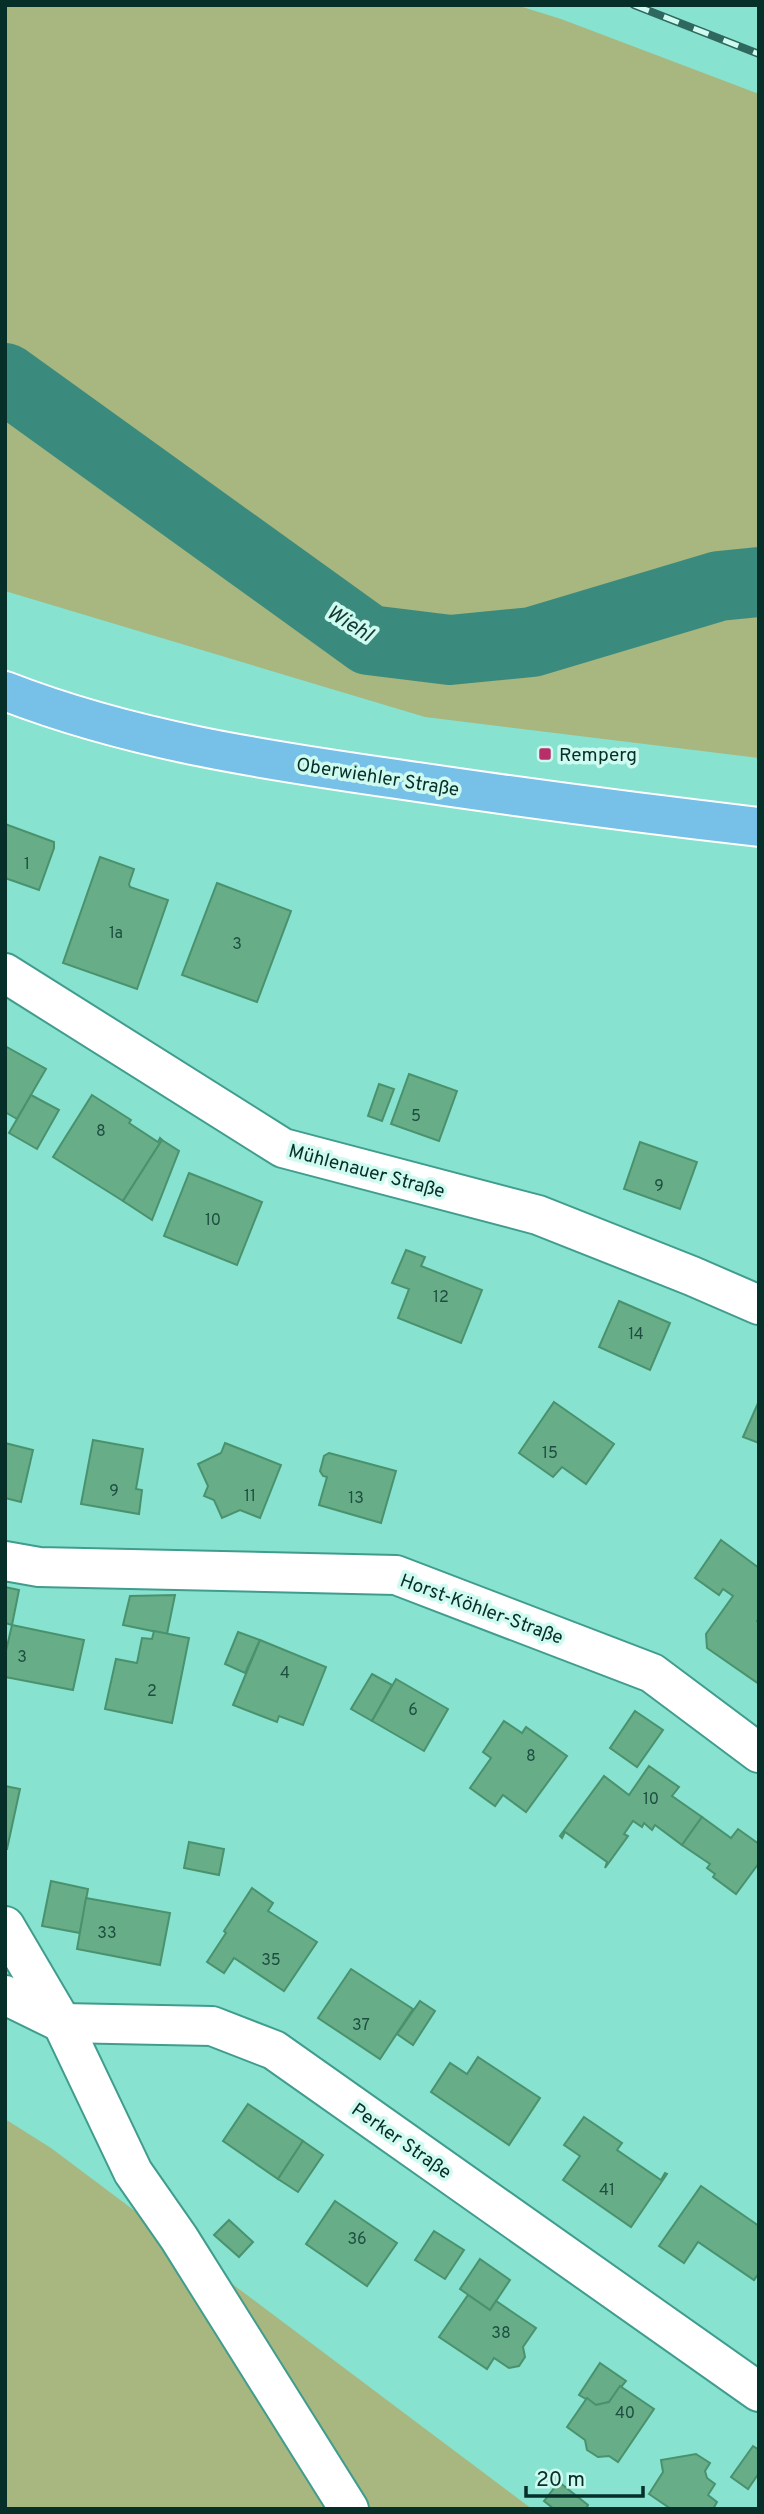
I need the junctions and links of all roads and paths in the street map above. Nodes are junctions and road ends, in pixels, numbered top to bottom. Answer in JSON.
{"nodes":[{"id":1,"x":5,"y":691,"type":"edge"},
{"id":2,"x":759,"y":827,"type":"edge"},
{"id":3,"x":5,"y":973,"type":"edge"},
{"id":4,"x":759,"y":1305,"type":"edge"},
{"id":5,"x":5,"y":1561,"type":"edge"},
{"id":6,"x":759,"y":1754,"type":"edge"},
{"id":7,"x":5,"y":1926,"type":"edge"},
{"id":8,"x":5,"y":1995,"type":"edge"},
{"id":9,"x":62,"y":2023,"type":"junction"},
{"id":10,"x":759,"y":2392,"type":"edge"},
{"id":11,"x":349,"y":2509,"type":"edge"}],
"edges":[{"from":1,"to":2,"type":"main road","name":"Oberwiehler Straße"},
{"from":3,"to":4,"type":"street","name":"Mühlenauer Straße"},
{"from":5,"to":6,"type":"street","name":"Horst-Köhler-Straße"},
{"from":7,"to":9,"type":"street"},
{"from":8,"to":9,"type":"street","name":"Perker Straße"},
{"from":9,"to":10,"type":"street","name":"Perker Straße"},
{"from":9,"to":11,"type":"street"}]}
